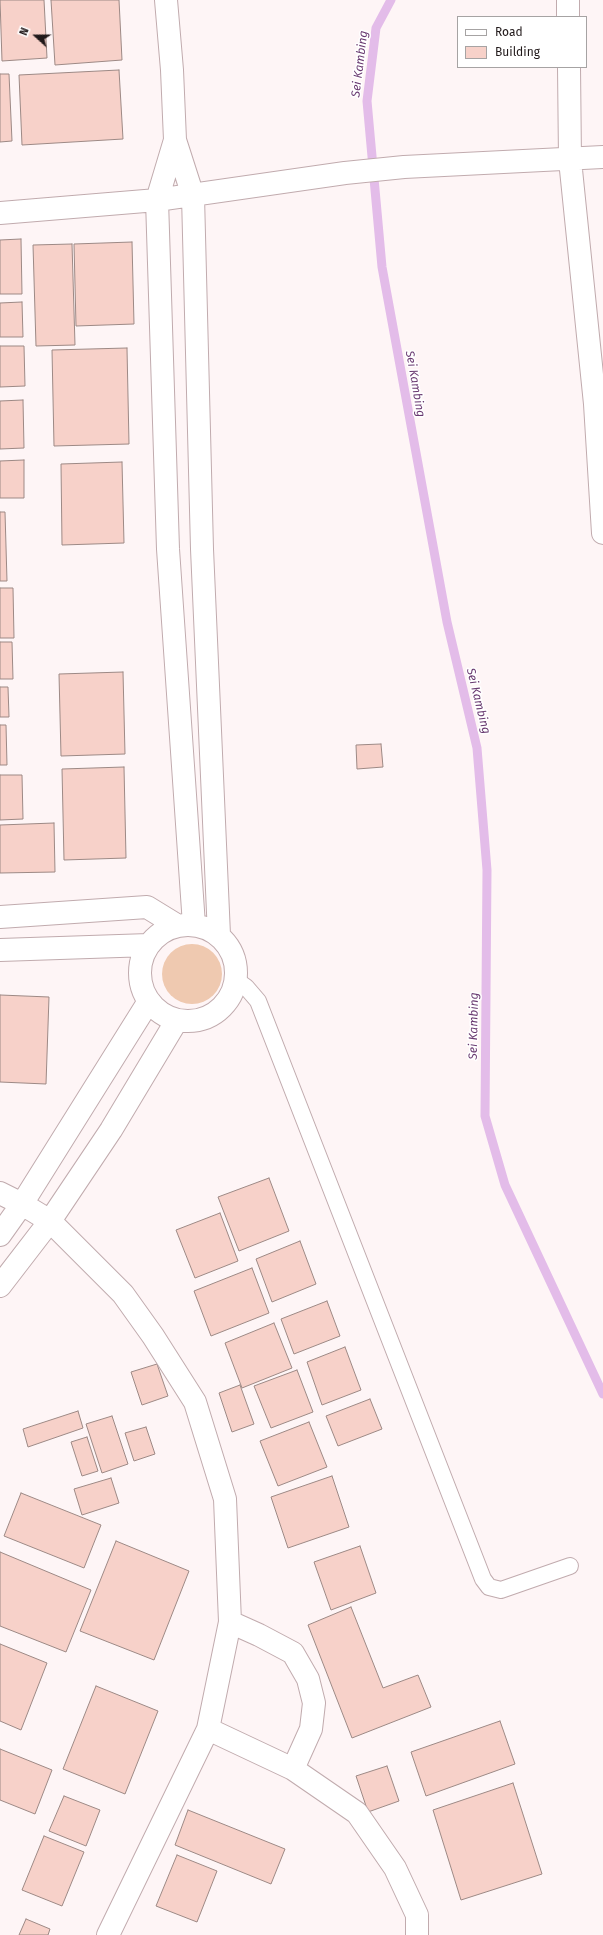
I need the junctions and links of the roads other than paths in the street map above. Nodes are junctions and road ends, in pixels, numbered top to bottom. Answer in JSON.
{"nodes":[{"id":1,"x":166,"y":0,"type":"edge"},
{"id":2,"x":568,"y":0,"type":"edge"},
{"id":3,"x":568,"y":16,"type":"edge"},
{"id":4,"x":569,"y":68,"type":"edge"},
{"id":5,"x":175,"y":140,"type":"junction"},
{"id":6,"x":603,"y":157,"type":"edge"},
{"id":7,"x":570,"y":160,"type":"junction"},
{"id":8,"x":193,"y":196,"type":"junction"},
{"id":9,"x":157,"y":200,"type":"junction"},
{"id":10,"x":0,"y":213,"type":"edge"},
{"id":11,"x":599,"y":404,"type":"edge"},
{"id":12,"x":603,"y":532,"type":"edge"},
{"id":13,"x":168,"y":549,"type":"junction"},
{"id":14,"x":202,"y":549,"type":"junction"},
{"id":15,"x":0,"y":917,"type":"edge"},
{"id":16,"x":186,"y":926,"type":"junction"},
{"id":17,"x":219,"y":935,"type":"junction"},
{"id":18,"x":149,"y":945,"type":"junction"},
{"id":19,"x":0,"y":950,"type":"edge"},
{"id":20,"x":236,"y":980,"type":"junction"},
{"id":21,"x":149,"y":1001,"type":"junction"},
{"id":22,"x":177,"y":1020,"type":"junction"},
{"id":23,"x":0,"y":1193,"type":"edge"},
{"id":24,"x":22,"y":1204,"type":"junction"},
{"id":25,"x":50,"y":1221,"type":"junction"},
{"id":26,"x":0,"y":1235,"type":"edge"},
{"id":27,"x":0,"y":1286,"type":"edge"},
{"id":28,"x":570,"y":1566,"type":"dead end"},
{"id":29,"x":230,"y":1622,"type":"junction"},
{"id":30,"x":208,"y":1729,"type":"junction"},
{"id":31,"x":293,"y":1769,"type":"junction"},
{"id":32,"x":108,"y":1935,"type":"edge"},
{"id":33,"x":417,"y":1935,"type":"edge"}],
"edges":[{"from":1,"to":5,"type":"street"},
{"from":2,"to":3,"type":"street"},
{"from":4,"to":7,"type":"street"},
{"from":5,"to":8,"type":"street"},
{"from":5,"to":9,"type":"street"},
{"from":6,"to":7,"type":"street"},
{"from":7,"to":8,"type":"street"},
{"from":7,"to":11,"type":"street"},
{"from":8,"to":9,"type":"street"},
{"from":8,"to":14,"type":"street"},
{"from":9,"to":10,"type":"street"},
{"from":9,"to":13,"type":"street"},
{"from":11,"to":12,"type":"street"},
{"from":13,"to":14,"type":"street"},
{"from":13,"to":16,"type":"street"},
{"from":14,"to":17,"type":"street"},
{"from":15,"to":16,"type":"street"},
{"from":16,"to":17,"type":"street"},
{"from":16,"to":18,"type":"street"},
{"from":17,"to":20,"type":"street"},
{"from":18,"to":19,"type":"street"},
{"from":18,"to":21,"type":"street"},
{"from":20,"to":22,"type":"street"},
{"from":20,"to":28,"type":"lane"},
{"from":21,"to":22,"type":"street"},
{"from":21,"to":24,"type":"street"},
{"from":22,"to":25,"type":"street"},
{"from":23,"to":24,"type":"street"},
{"from":24,"to":25,"type":"street"},
{"from":24,"to":26,"type":"street"},
{"from":25,"to":27,"type":"street"},
{"from":25,"to":29,"type":"street"},
{"from":29,"to":30,"type":"street"},
{"from":29,"to":31,"type":"street"},
{"from":30,"to":31,"type":"street"},
{"from":30,"to":32,"type":"street"},
{"from":31,"to":33,"type":"street"}]}
